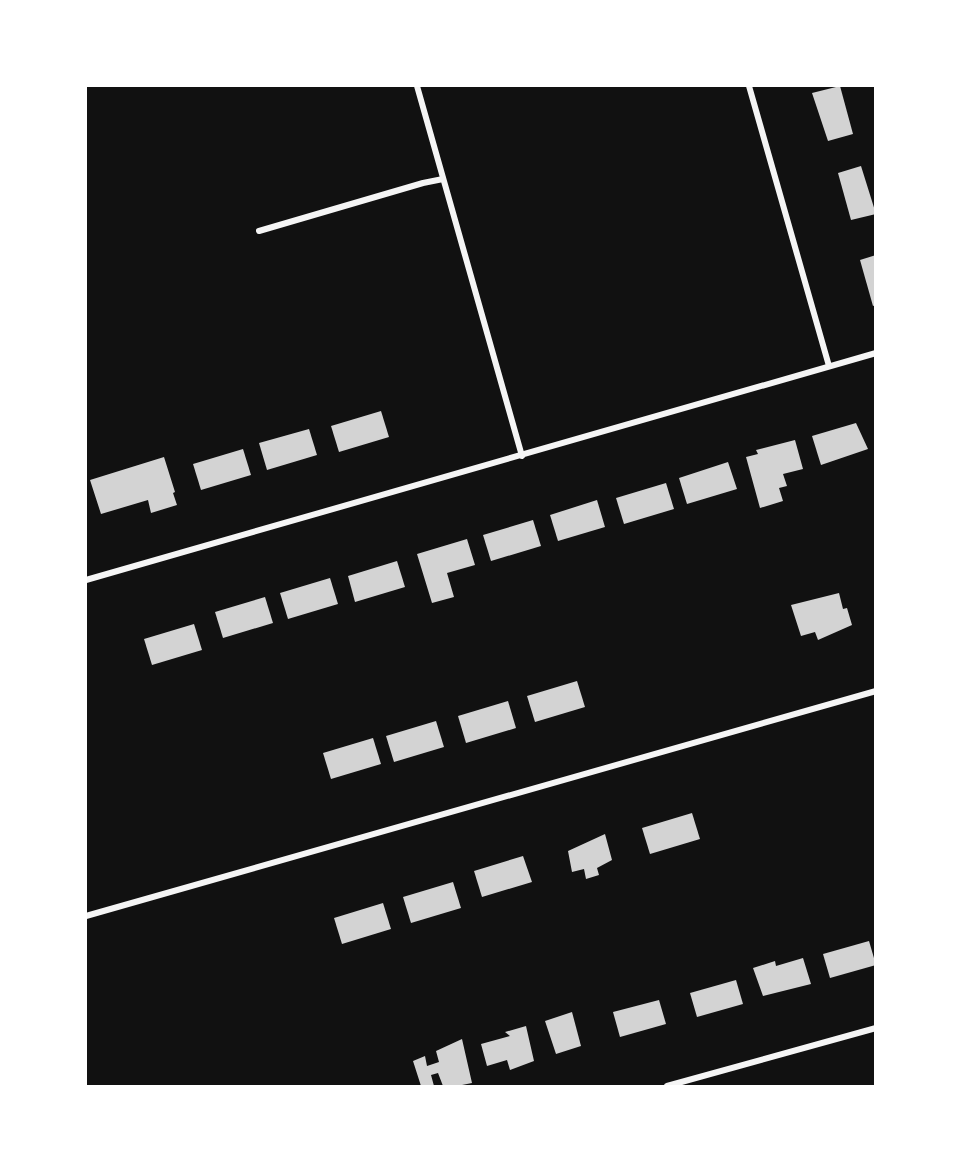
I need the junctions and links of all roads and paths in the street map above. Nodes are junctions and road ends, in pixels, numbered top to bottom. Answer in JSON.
{"nodes":[{"id":1,"x":417,"y":86,"type":"edge"},
{"id":2,"x":749,"y":86,"type":"edge"},
{"id":3,"x":443,"y":179,"type":"junction"},
{"id":4,"x":259,"y":231,"type":"dead end"},
{"id":5,"x":876,"y":353,"type":"edge"},
{"id":6,"x":829,"y":366,"type":"junction"},
{"id":7,"x":522,"y":456,"type":"junction"},
{"id":8,"x":86,"y":580,"type":"edge"},
{"id":9,"x":876,"y":691,"type":"edge"},
{"id":10,"x":86,"y":916,"type":"edge"},
{"id":11,"x":876,"y":1028,"type":"edge"},
{"id":12,"x":667,"y":1086,"type":"edge"}],
"edges":[{"from":1,"to":3,"type":"street"},
{"from":2,"to":6,"type":"street"},
{"from":3,"to":4,"type":"street"},
{"from":3,"to":7,"type":"street"},
{"from":5,"to":6,"type":"street"},
{"from":6,"to":7,"type":"street"},
{"from":7,"to":8,"type":"street"},
{"from":9,"to":10,"type":"street"},
{"from":11,"to":12,"type":"street"}]}
